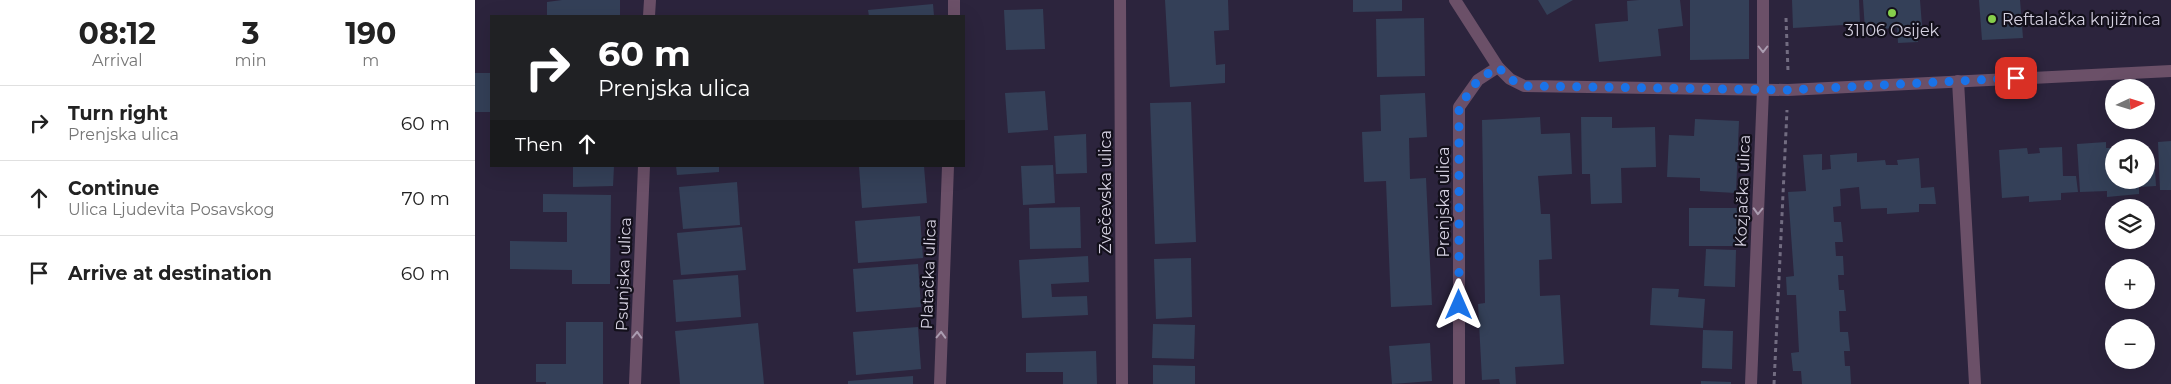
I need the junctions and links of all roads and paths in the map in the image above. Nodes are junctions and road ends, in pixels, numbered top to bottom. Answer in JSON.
{"nodes":[{"id":1,"x":650,"y":0,"type":"edge"},
{"id":2,"x":954,"y":0,"type":"edge"},
{"id":3,"x":1120,"y":0,"type":"edge"},
{"id":4,"x":1455,"y":0,"type":"edge"},
{"id":5,"x":1763,"y":0,"type":"edge"},
{"id":6,"x":1785,"y":10,"type":"dead end"},
{"id":7,"x":649,"y":15,"type":"edge"},
{"id":8,"x":954,"y":15,"type":"edge"},
{"id":9,"x":1498,"y":67,"type":"junction"},
{"id":10,"x":2171,"y":71,"type":"edge"},
{"id":11,"x":1958,"y":80,"type":"junction"},
{"id":12,"x":1763,"y":90,"type":"junction"},
{"id":13,"x":1788,"y":90,"type":"junction"},
{"id":14,"x":644,"y":167,"type":"edge"},
{"id":15,"x":948,"y":167,"type":"edge"},
{"id":16,"x":635,"y":384,"type":"edge"},
{"id":17,"x":940,"y":384,"type":"edge"},
{"id":18,"x":1122,"y":384,"type":"edge"},
{"id":19,"x":1459,"y":384,"type":"edge"},
{"id":20,"x":1751,"y":384,"type":"edge"},
{"id":21,"x":1774,"y":384,"type":"edge"},
{"id":22,"x":1975,"y":384,"type":"edge"}],
"edges":[{"from":1,"to":7,"type":"street"},
{"from":2,"to":8,"type":"street"},
{"from":3,"to":18,"type":"street","name":"Zvečevska ulica"},
{"from":4,"to":9,"type":"street"},
{"from":5,"to":12,"type":"street","name":"Kozjačka ulica","one_way":true},
{"from":6,"to":13,"type":"path"},
{"from":9,"to":12,"type":"street"},
{"from":9,"to":19,"type":"street","name":"Prenjska ulica"},
{"from":10,"to":11,"type":"street"},
{"from":11,"to":13,"type":"street"},
{"from":11,"to":22,"type":"street"},
{"from":12,"to":13,"type":"street"},
{"from":12,"to":20,"type":"street","name":"Kozjačka ulica","one_way":true},
{"from":13,"to":21,"type":"path"},
{"from":16,"to":14,"type":"street","name":"Psunjska ulica","one_way":true},
{"from":17,"to":15,"type":"street","name":"Platačka ulica","one_way":true}]}
